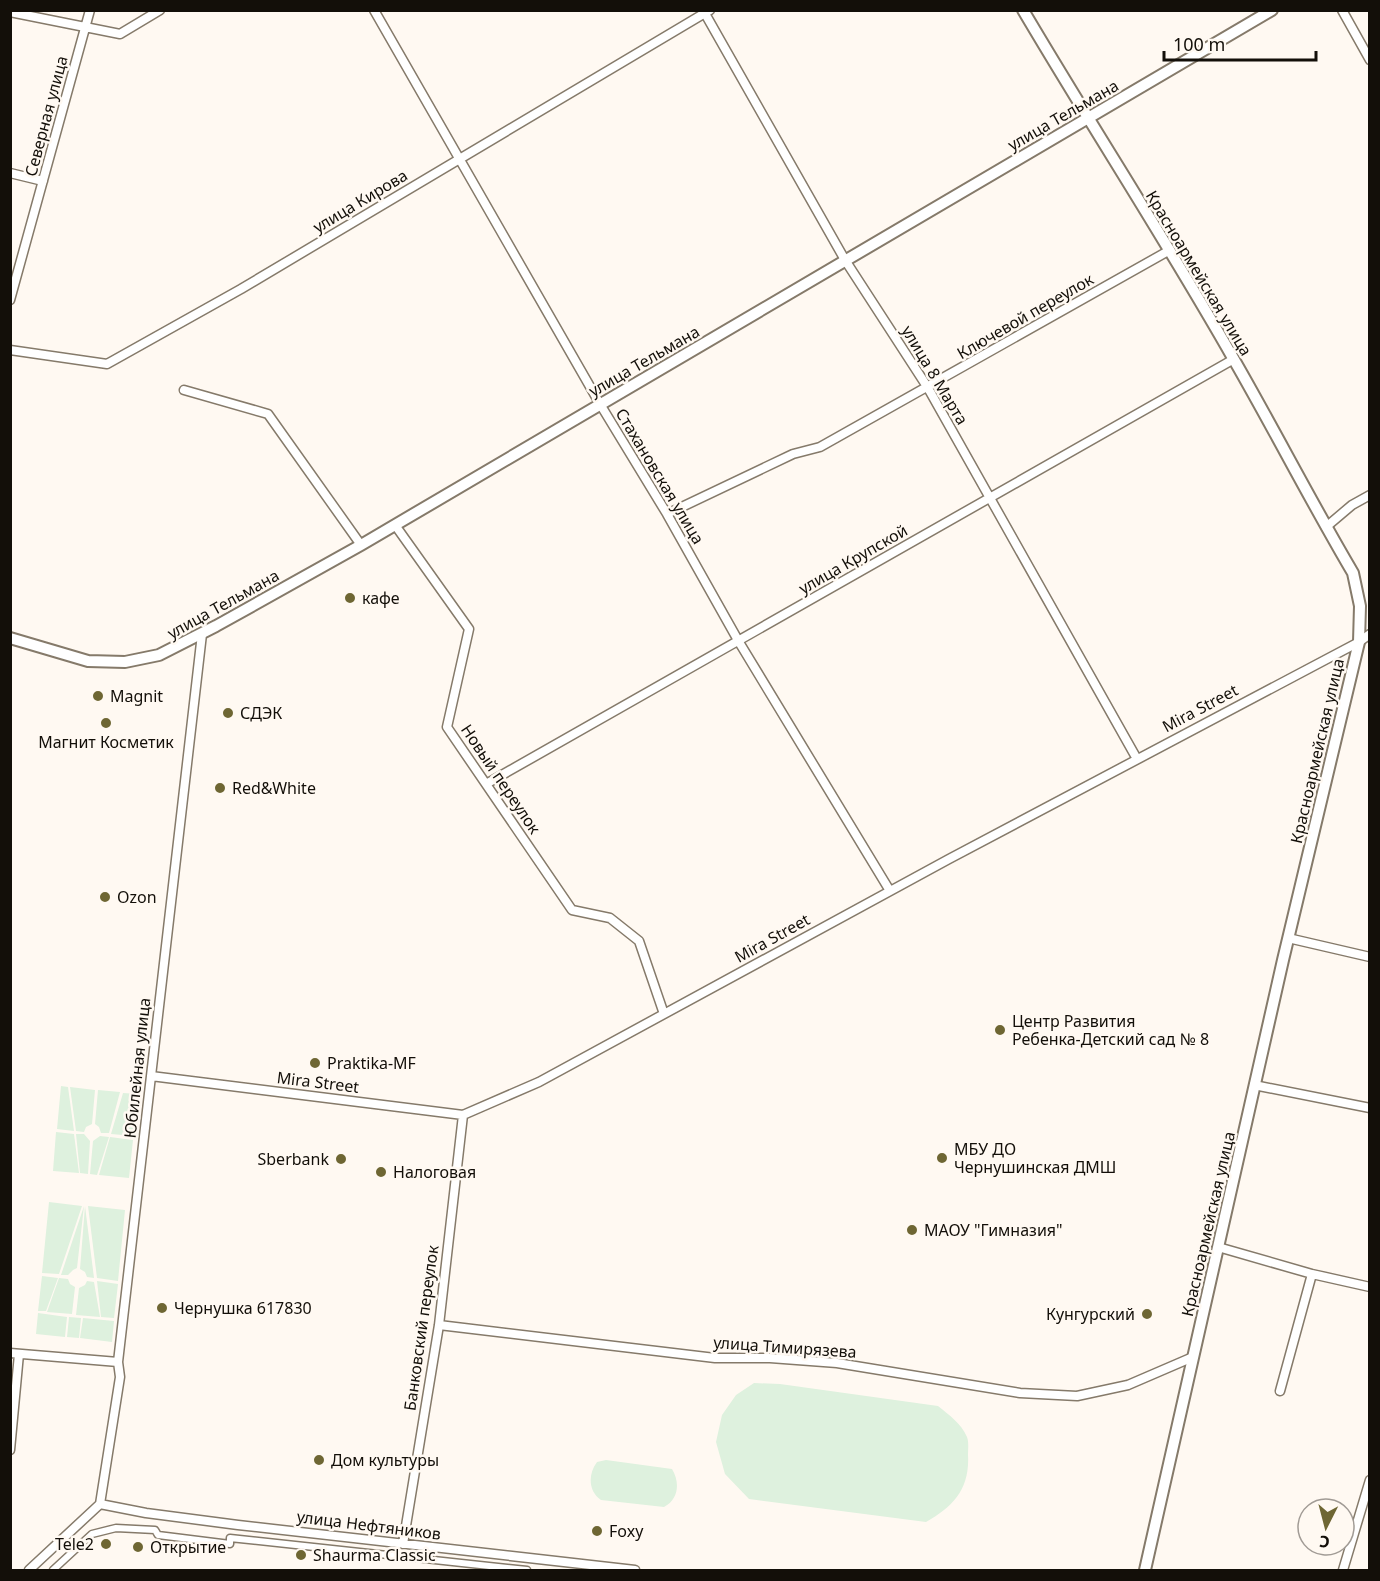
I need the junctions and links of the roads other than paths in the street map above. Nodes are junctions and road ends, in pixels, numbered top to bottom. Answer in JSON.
{"nodes":[{"id":1,"x":90,"y":10,"type":"edge"},
{"id":2,"x":160,"y":10,"type":"edge"},
{"id":3,"x":374,"y":10,"type":"edge"},
{"id":4,"x":1023,"y":10,"type":"edge"},
{"id":5,"x":1272,"y":10,"type":"edge"},
{"id":6,"x":1342,"y":10,"type":"edge"},
{"id":7,"x":10,"y":12,"type":"edge"},
{"id":8,"x":706,"y":12,"type":"edge"},
{"id":9,"x":86,"y":27,"type":"junction"},
{"id":10,"x":1370,"y":60,"type":"edge"},
{"id":11,"x":1087,"y":118,"type":"junction"},
{"id":12,"x":460,"y":160,"type":"junction"},
{"id":13,"x":10,"y":173,"type":"edge"},
{"id":14,"x":43,"y":181,"type":"junction"},
{"id":15,"x":1170,"y":250,"type":"junction"},
{"id":16,"x":845,"y":260,"type":"junction"},
{"id":17,"x":10,"y":300,"type":"edge"},
{"id":18,"x":10,"y":350,"type":"edge"},
{"id":19,"x":1234,"y":359,"type":"junction"},
{"id":20,"x":928,"y":388,"type":"junction"},
{"id":21,"x":184,"y":390,"type":"dead end"},
{"id":22,"x":600,"y":404,"type":"junction"},
{"id":23,"x":1370,"y":495,"type":"edge"},
{"id":24,"x":990,"y":498,"type":"junction"},
{"id":25,"x":667,"y":514,"type":"junction"},
{"id":26,"x":395,"y":525,"type":"junction"},
{"id":27,"x":1326,"y":527,"type":"junction"},
{"id":28,"x":362,"y":544,"type":"junction"},
{"id":29,"x":202,"y":634,"type":"junction"},
{"id":30,"x":1370,"y":634,"type":"edge"},
{"id":31,"x":10,"y":638,"type":"edge"},
{"id":32,"x":739,"y":642,"type":"junction"},
{"id":33,"x":1359,"y":642,"type":"junction"},
{"id":34,"x":1137,"y":759,"type":"junction"},
{"id":35,"x":486,"y":784,"type":"junction"},
{"id":36,"x":890,"y":891,"type":"junction"},
{"id":37,"x":1288,"y":938,"type":"junction"},
{"id":38,"x":1370,"y":957,"type":"edge"},
{"id":39,"x":664,"y":1014,"type":"junction"},
{"id":40,"x":151,"y":1076,"type":"junction"},
{"id":41,"x":1254,"y":1084,"type":"junction"},
{"id":42,"x":1370,"y":1108,"type":"edge"},
{"id":43,"x":463,"y":1115,"type":"junction"},
{"id":44,"x":1218,"y":1246,"type":"junction"},
{"id":45,"x":1312,"y":1274,"type":"junction"},
{"id":46,"x":1370,"y":1287,"type":"edge"},
{"id":47,"x":439,"y":1325,"type":"junction"},
{"id":48,"x":15,"y":1354,"type":"edge"},
{"id":49,"x":1193,"y":1357,"type":"junction"},
{"id":50,"x":118,"y":1362,"type":"junction"},
{"id":51,"x":1280,"y":1391,"type":"dead end"},
{"id":52,"x":10,"y":1450,"type":"edge"},
{"id":53,"x":1370,"y":1480,"type":"edge"},
{"id":54,"x":100,"y":1504,"type":"junction"},
{"id":55,"x":403,"y":1544,"type":"junction"},
{"id":56,"x":29,"y":1570,"type":"edge"},
{"id":57,"x":52,"y":1570,"type":"edge"},
{"id":58,"x":527,"y":1570,"type":"edge"},
{"id":59,"x":635,"y":1570,"type":"edge"},
{"id":60,"x":1145,"y":1570,"type":"edge"},
{"id":61,"x":1343,"y":1570,"type":"edge"}],
"edges":[{"from":1,"to":9,"type":"street","name":"Северная улица"},
{"from":2,"to":9,"type":"street"},
{"from":3,"to":12,"type":"street","name":"Стахановская улица"},
{"from":4,"to":11,"type":"street","name":"Красноармейская улица"},
{"from":5,"to":11,"type":"street","name":"улица Тельмана"},
{"from":6,"to":10,"type":"street"},
{"from":7,"to":9,"type":"street"},
{"from":8,"to":12,"type":"street","name":"улица Кирова"},
{"from":8,"to":16,"type":"street","name":"улица 8 Марта"},
{"from":9,"to":14,"type":"street","name":"Северная улица"},
{"from":11,"to":15,"type":"street","name":"Красноармейская улица"},
{"from":11,"to":16,"type":"street","name":"улица Тельмана"},
{"from":12,"to":18,"type":"street","name":"улица Кирова"},
{"from":12,"to":22,"type":"street","name":"Стахановская улица"},
{"from":13,"to":14,"type":"street"},
{"from":14,"to":17,"type":"street","name":"Северная улица"},
{"from":15,"to":19,"type":"street","name":"Красноармейская улица"},
{"from":15,"to":20,"type":"street","name":"Ключевой переулок"},
{"from":16,"to":20,"type":"street","name":"улица 8 Марта"},
{"from":16,"to":22,"type":"street","name":"улица Тельмана"},
{"from":19,"to":24,"type":"street","name":"улица Крупской"},
{"from":19,"to":27,"type":"street","name":"Красноармейская улица"},
{"from":20,"to":24,"type":"street","name":"улица 8 Марта"},
{"from":20,"to":25,"type":"street","name":"Ключевой переулок"},
{"from":21,"to":28,"type":"street"},
{"from":22,"to":25,"type":"street","name":"Стахановская улица"},
{"from":22,"to":26,"type":"street","name":"улица Тельмана"},
{"from":23,"to":27,"type":"street"},
{"from":24,"to":32,"type":"street","name":"улица Крупской"},
{"from":24,"to":34,"type":"street","name":"улица 8 Марта"},
{"from":25,"to":32,"type":"street","name":"Стахановская улица"},
{"from":26,"to":28,"type":"street","name":"улица Тельмана"},
{"from":26,"to":35,"type":"street","name":"Новый переулок"},
{"from":27,"to":33,"type":"street","name":"Красноармейская улица"},
{"from":28,"to":29,"type":"street","name":"улица Тельмана"},
{"from":29,"to":31,"type":"street","name":"улица Тельмана"},
{"from":29,"to":40,"type":"street","name":"Юбилейная улица"},
{"from":30,"to":33,"type":"street","name":"Mira Street"},
{"from":32,"to":35,"type":"street","name":"улица Крупской"},
{"from":32,"to":36,"type":"street","name":"Стахановская улица"},
{"from":33,"to":34,"type":"street","name":"Mira Street"},
{"from":33,"to":37,"type":"street","name":"Красноармейская улица"},
{"from":34,"to":36,"type":"street","name":"Mira Street"},
{"from":35,"to":39,"type":"street","name":"Новый переулок"},
{"from":36,"to":39,"type":"street","name":"Mira Street"},
{"from":37,"to":38,"type":"street"},
{"from":37,"to":41,"type":"street","name":"Красноармейская улица"},
{"from":39,"to":43,"type":"street","name":"Mira Street"},
{"from":40,"to":43,"type":"street","name":"Mira Street"},
{"from":40,"to":50,"type":"street","name":"Юбилейная улица"},
{"from":41,"to":42,"type":"street"},
{"from":41,"to":44,"type":"street","name":"Красноармейская улица"},
{"from":43,"to":47,"type":"street","name":"Банковский переулок"},
{"from":44,"to":45,"type":"street"},
{"from":44,"to":49,"type":"street","name":"Красноармейская улица"},
{"from":45,"to":46,"type":"street"},
{"from":45,"to":51,"type":"street"},
{"from":47,"to":49,"type":"street","name":"улица Тимирязева"},
{"from":47,"to":55,"type":"street","name":"Банковский переулок"},
{"from":48,"to":50,"type":"street"},
{"from":48,"to":52,"type":"street"},
{"from":49,"to":60,"type":"street","name":"Красноармейская улица"},
{"from":50,"to":54,"type":"street","name":"Юбилейная улица"},
{"from":53,"to":61,"type":"street"},
{"from":54,"to":55,"type":"street","name":"улица Нефтяников"},
{"from":54,"to":56,"type":"street"},
{"from":55,"to":59,"type":"street","name":"улица Нефтяников"},
{"from":57,"to":58,"type":"street"}]}
